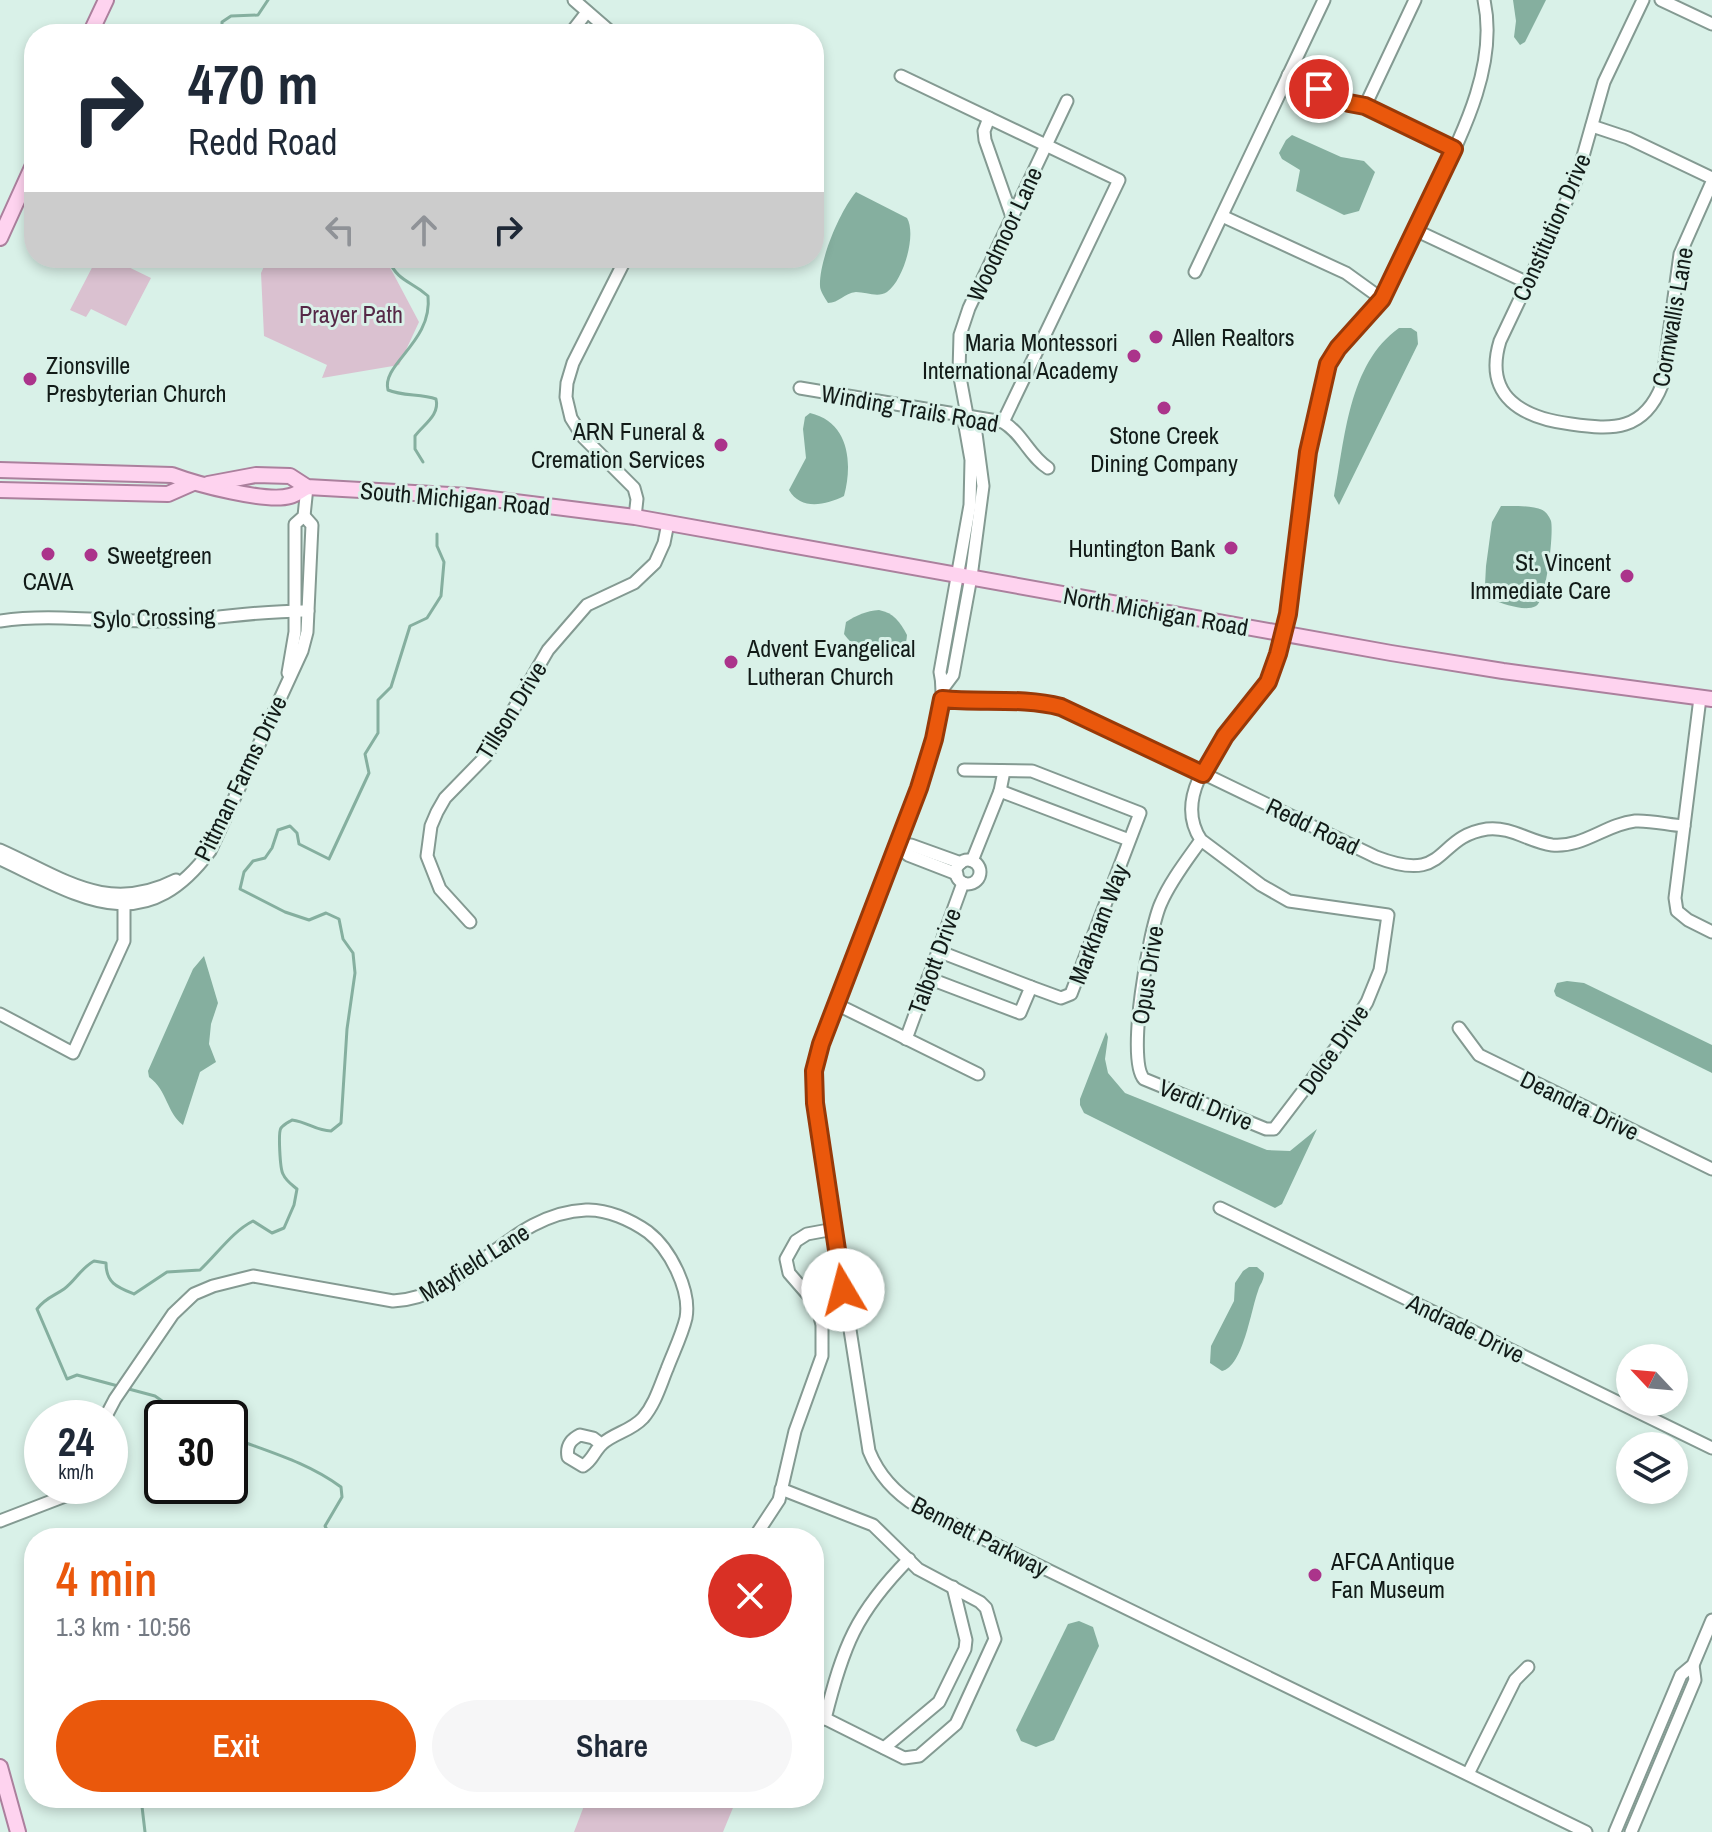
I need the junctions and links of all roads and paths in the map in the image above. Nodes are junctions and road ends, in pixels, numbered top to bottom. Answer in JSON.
{"nodes":[{"id":1,"x":574,"y":0,"type":"edge"},
{"id":2,"x":1324,"y":0,"type":"edge"},
{"id":3,"x":1415,"y":0,"type":"edge"},
{"id":4,"x":1484,"y":0,"type":"edge"},
{"id":5,"x":1643,"y":0,"type":"edge"},
{"id":6,"x":1661,"y":0,"type":"edge"},
{"id":7,"x":105,"y":1,"type":"edge"},
{"id":8,"x":587,"y":12,"type":"junction"},
{"id":9,"x":95,"y":24,"type":"edge"},
{"id":10,"x":578,"y":24,"type":"edge"},
{"id":11,"x":601,"y":24,"type":"edge"},
{"id":12,"x":1712,"y":24,"type":"edge"},
{"id":13,"x":1288,"y":75,"type":"junction"},
{"id":14,"x":901,"y":76,"type":"dead end"},
{"id":15,"x":1067,"y":101,"type":"dead end"},
{"id":16,"x":1365,"y":106,"type":"junction"},
{"id":17,"x":989,"y":118,"type":"junction"},
{"id":18,"x":1592,"y":126,"type":"junction"},
{"id":19,"x":1046,"y":145,"type":"junction"},
{"id":20,"x":1454,"y":149,"type":"junction"},
{"id":21,"x":1712,"y":180,"type":"edge"},
{"id":22,"x":24,"y":185,"type":"edge"},
{"id":23,"x":1222,"y":216,"type":"junction"},
{"id":24,"x":1012,"y":217,"type":"junction"},
{"id":25,"x":1415,"y":230,"type":"junction"},
{"id":26,"x":0,"y":238,"type":"edge"},
{"id":27,"x":621,"y":268,"type":"edge"},
{"id":28,"x":1195,"y":272,"type":"dead end"},
{"id":29,"x":1528,"y":283,"type":"junction"},
{"id":30,"x":1382,"y":299,"type":"junction"},
{"id":31,"x":1496,"y":365,"type":"joint"},
{"id":32,"x":800,"y":388,"type":"dead end"},
{"id":33,"x":968,"y":417,"type":"junction"},
{"id":34,"x":1003,"y":422,"type":"junction"},
{"id":35,"x":0,"y":462,"type":"edge"},
{"id":36,"x":1048,"y":468,"type":"dead end"},
{"id":37,"x":0,"y":470,"type":"edge"},
{"id":38,"x":172,"y":475,"type":"junction"},
{"id":39,"x":200,"y":484,"type":"junction"},
{"id":40,"x":307,"y":487,"type":"junction"},
{"id":41,"x":0,"y":490,"type":"edge"},
{"id":42,"x":602,"y":512,"type":"joint"},
{"id":43,"x":304,"y":516,"type":"junction"},
{"id":44,"x":635,"y":517,"type":"junction"},
{"id":45,"x":668,"y":523,"type":"junction"},
{"id":46,"x":964,"y":576,"type":"junction"},
{"id":47,"x":295,"y":611,"type":"junction"},
{"id":48,"x":308,"y":611,"type":"junction"},
{"id":49,"x":0,"y":621,"type":"edge"},
{"id":50,"x":1283,"y":634,"type":"junction"},
{"id":51,"x":286,"y":685,"type":"junction"},
{"id":52,"x":943,"y":693,"type":"junction"},
{"id":53,"x":1706,"y":698,"type":"edge"},
{"id":54,"x":964,"y":770,"type":"dead end"},
{"id":55,"x":1004,"y":771,"type":"junction"},
{"id":56,"x":1203,"y":774,"type":"junction"},
{"id":57,"x":1000,"y":791,"type":"junction"},
{"id":58,"x":1684,"y":826,"type":"junction"},
{"id":59,"x":1129,"y":840,"type":"junction"},
{"id":60,"x":1201,"y":840,"type":"junction"},
{"id":61,"x":897,"y":845,"type":"junction"},
{"id":62,"x":0,"y":850,"type":"edge"},
{"id":63,"x":0,"y":859,"type":"edge"},
{"id":64,"x":963,"y":870,"type":"junction"},
{"id":65,"x":194,"y":871,"type":"junction"},
{"id":66,"x":124,"y":904,"type":"junction"},
{"id":67,"x":470,"y":922,"type":"dead end"},
{"id":68,"x":1712,"y":932,"type":"edge"},
{"id":69,"x":938,"y":951,"type":"junction"},
{"id":70,"x":928,"y":978,"type":"junction"},
{"id":71,"x":1031,"y":987,"type":"junction"},
{"id":72,"x":836,"y":1004,"type":"junction"},
{"id":73,"x":0,"y":1014,"type":"edge"},
{"id":74,"x":1459,"y":1028,"type":"dead end"},
{"id":75,"x":906,"y":1039,"type":"junction"},
{"id":76,"x":978,"y":1074,"type":"dead end"},
{"id":77,"x":1140,"y":1075,"type":"joint"},
{"id":78,"x":1274,"y":1129,"type":"joint"},
{"id":79,"x":1712,"y":1169,"type":"edge"},
{"id":80,"x":1220,"y":1208,"type":"dead end"},
{"id":81,"x":834,"y":1229,"type":"junction"},
{"id":82,"x":114,"y":1400,"type":"edge"},
{"id":83,"x":601,"y":1444,"type":"dead end"},
{"id":84,"x":1712,"y":1448,"type":"edge"},
{"id":85,"x":781,"y":1489,"type":"junction"},
{"id":86,"x":44,"y":1504,"type":"edge"},
{"id":87,"x":0,"y":1521,"type":"edge"},
{"id":88,"x":761,"y":1528,"type":"edge"},
{"id":89,"x":909,"y":1559,"type":"junction"},
{"id":90,"x":953,"y":1587,"type":"junction"},
{"id":91,"x":1712,"y":1620,"type":"edge"},
{"id":92,"x":1693,"y":1665,"type":"junction"},
{"id":93,"x":1528,"y":1667,"type":"dead end"},
{"id":94,"x":824,"y":1705,"type":"edge"},
{"id":95,"x":824,"y":1718,"type":"edge"},
{"id":96,"x":884,"y":1748,"type":"junction"},
{"id":97,"x":0,"y":1767,"type":"edge"},
{"id":98,"x":1468,"y":1774,"type":"junction"},
{"id":99,"x":18,"y":1832,"type":"edge"},
{"id":100,"x":1586,"y":1832,"type":"edge"},
{"id":101,"x":1615,"y":1832,"type":"edge"},
{"id":102,"x":1631,"y":1832,"type":"edge"}],
"edges":[{"from":1,"to":8,"type":"street"},
{"from":2,"to":13,"type":"street"},
{"from":3,"to":16,"type":"street"},
{"from":4,"to":20,"type":"street"},
{"from":5,"to":18,"type":"street","name":"Constitution Drive"},
{"from":6,"to":12,"type":"street"},
{"from":7,"to":9,"type":"main road"},
{"from":8,"to":10,"type":"street"},
{"from":8,"to":11,"type":"street"},
{"from":13,"to":16,"type":"street"},
{"from":13,"to":23,"type":"street"},
{"from":14,"to":17,"type":"street"},
{"from":15,"to":19,"type":"street","name":"Woodmoor Lane"},
{"from":16,"to":20,"type":"street"},
{"from":17,"to":19,"type":"street"},
{"from":17,"to":24,"type":"street"},
{"from":18,"to":21,"type":"street"},
{"from":18,"to":29,"type":"street","name":"Constitution Drive"},
{"from":19,"to":24,"type":"street","name":"Woodmoor Lane"},
{"from":19,"to":34,"type":"street"},
{"from":20,"to":25,"type":"street"},
{"from":21,"to":31,"type":"street","name":"Cornwallis Lane"},
{"from":22,"to":26,"type":"main road"},
{"from":23,"to":28,"type":"street"},
{"from":23,"to":30,"type":"street"},
{"from":24,"to":33,"type":"street","name":"Woodmoor Lane"},
{"from":25,"to":29,"type":"street"},
{"from":25,"to":30,"type":"street"},
{"from":27,"to":44,"type":"street"},
{"from":29,"to":31,"type":"street","name":"Constitution Drive"},
{"from":30,"to":50,"type":"street"},
{"from":32,"to":33,"type":"street","name":"Winding Trails Road"},
{"from":33,"to":34,"type":"street","name":"Winding Trails Road"},
{"from":33,"to":46,"type":"street","name":"Woodmoor Lane"},
{"from":34,"to":36,"type":"street","name":"Winding Trails Road"},
{"from":35,"to":38,"type":"main road"},
{"from":37,"to":38,"type":"main road","name":"South Michigan Road"},
{"from":38,"to":39,"type":"main road","name":"South Michigan Road"},
{"from":39,"to":40,"type":"main road","name":"South Michigan Road"},
{"from":39,"to":40,"type":"main road","name":"South Michigan Road"},
{"from":39,"to":41,"type":"main road"},
{"from":40,"to":42,"type":"main road","name":"South Michigan Road"},
{"from":40,"to":43,"type":"street","name":"Pittman Farms Drive"},
{"from":42,"to":44,"type":"main road","name":"North Michigan Road"},
{"from":43,"to":47,"type":"street","name":"Pittman Farms Drive"},
{"from":43,"to":48,"type":"street","name":"Pittman Farms Drive"},
{"from":44,"to":45,"type":"main road","name":"North Michigan Road"},
{"from":45,"to":46,"type":"main road","name":"North Michigan Road"},
{"from":45,"to":67,"type":"street","name":"Tillson Drive"},
{"from":46,"to":50,"type":"main road","name":"North Michigan Road"},
{"from":46,"to":52,"type":"street","name":"Bennett Parkway"},
{"from":47,"to":48,"type":"street","name":"Sylo Crossing"},
{"from":47,"to":49,"type":"street","name":"Sylo Crossing"},
{"from":47,"to":51,"type":"street","name":"Pittman Farms Drive"},
{"from":48,"to":51,"type":"street","name":"Pittman Farms Drive"},
{"from":50,"to":53,"type":"main road","name":"North Michigan Road"},
{"from":50,"to":56,"type":"street"},
{"from":51,"to":65,"type":"street","name":"Pittman Farms Drive"},
{"from":52,"to":56,"type":"street","name":"Redd Road"},
{"from":52,"to":61,"type":"street","name":"Bennett Parkway"},
{"from":53,"to":58,"type":"street"},
{"from":54,"to":55,"type":"street"},
{"from":55,"to":57,"type":"street","name":"Talbott Drive"},
{"from":55,"to":59,"type":"street","name":"Markham Way"},
{"from":56,"to":58,"type":"street","name":"Redd Road"},
{"from":56,"to":60,"type":"street"},
{"from":57,"to":59,"type":"street"},
{"from":57,"to":64,"type":"street","name":"Talbott Drive"},
{"from":58,"to":68,"type":"street"},
{"from":59,"to":71,"type":"street","name":"Markham Way"},
{"from":60,"to":77,"type":"street","name":"Opus Drive"},
{"from":60,"to":78,"type":"street","name":"Dolce Drive"},
{"from":61,"to":64,"type":"street"},
{"from":61,"to":72,"type":"street","name":"Bennett Parkway"},
{"from":62,"to":65,"type":"street","name":"Pittman Farms Drive"},
{"from":63,"to":66,"type":"street","name":"Pittman Farms Drive"},
{"from":64,"to":69,"type":"street","name":"Talbott Drive"},
{"from":65,"to":66,"type":"street","name":"Pittman Farms Drive"},
{"from":66,"to":73,"type":"street"},
{"from":69,"to":70,"type":"street","name":"Talbott Drive"},
{"from":69,"to":71,"type":"street"},
{"from":70,"to":71,"type":"street"},
{"from":70,"to":75,"type":"street","name":"Talbott Drive"},
{"from":72,"to":75,"type":"street"},
{"from":72,"to":81,"type":"street","name":"Bennett Parkway"},
{"from":74,"to":79,"type":"street","name":"Deandra Drive"},
{"from":75,"to":76,"type":"street"},
{"from":77,"to":78,"type":"street","name":"Verdi Drive"},
{"from":80,"to":84,"type":"street","name":"Andrade Drive"},
{"from":81,"to":85,"type":"street"},
{"from":81,"to":98,"type":"street","name":"Bennett Parkway"},
{"from":82,"to":83,"type":"street","name":"Mayfield Lane"},
{"from":85,"to":88,"type":"street"},
{"from":85,"to":89,"type":"street"},
{"from":86,"to":87,"type":"street"},
{"from":89,"to":90,"type":"street"},
{"from":89,"to":94,"type":"street"},
{"from":90,"to":96,"type":"street"},
{"from":90,"to":96,"type":"street"},
{"from":91,"to":92,"type":"street"},
{"from":92,"to":101,"type":"street"},
{"from":92,"to":102,"type":"street"},
{"from":93,"to":98,"type":"street"},
{"from":95,"to":96,"type":"street"},
{"from":97,"to":99,"type":"main road"},
{"from":98,"to":100,"type":"street","name":"Bennett Parkway"}]}
